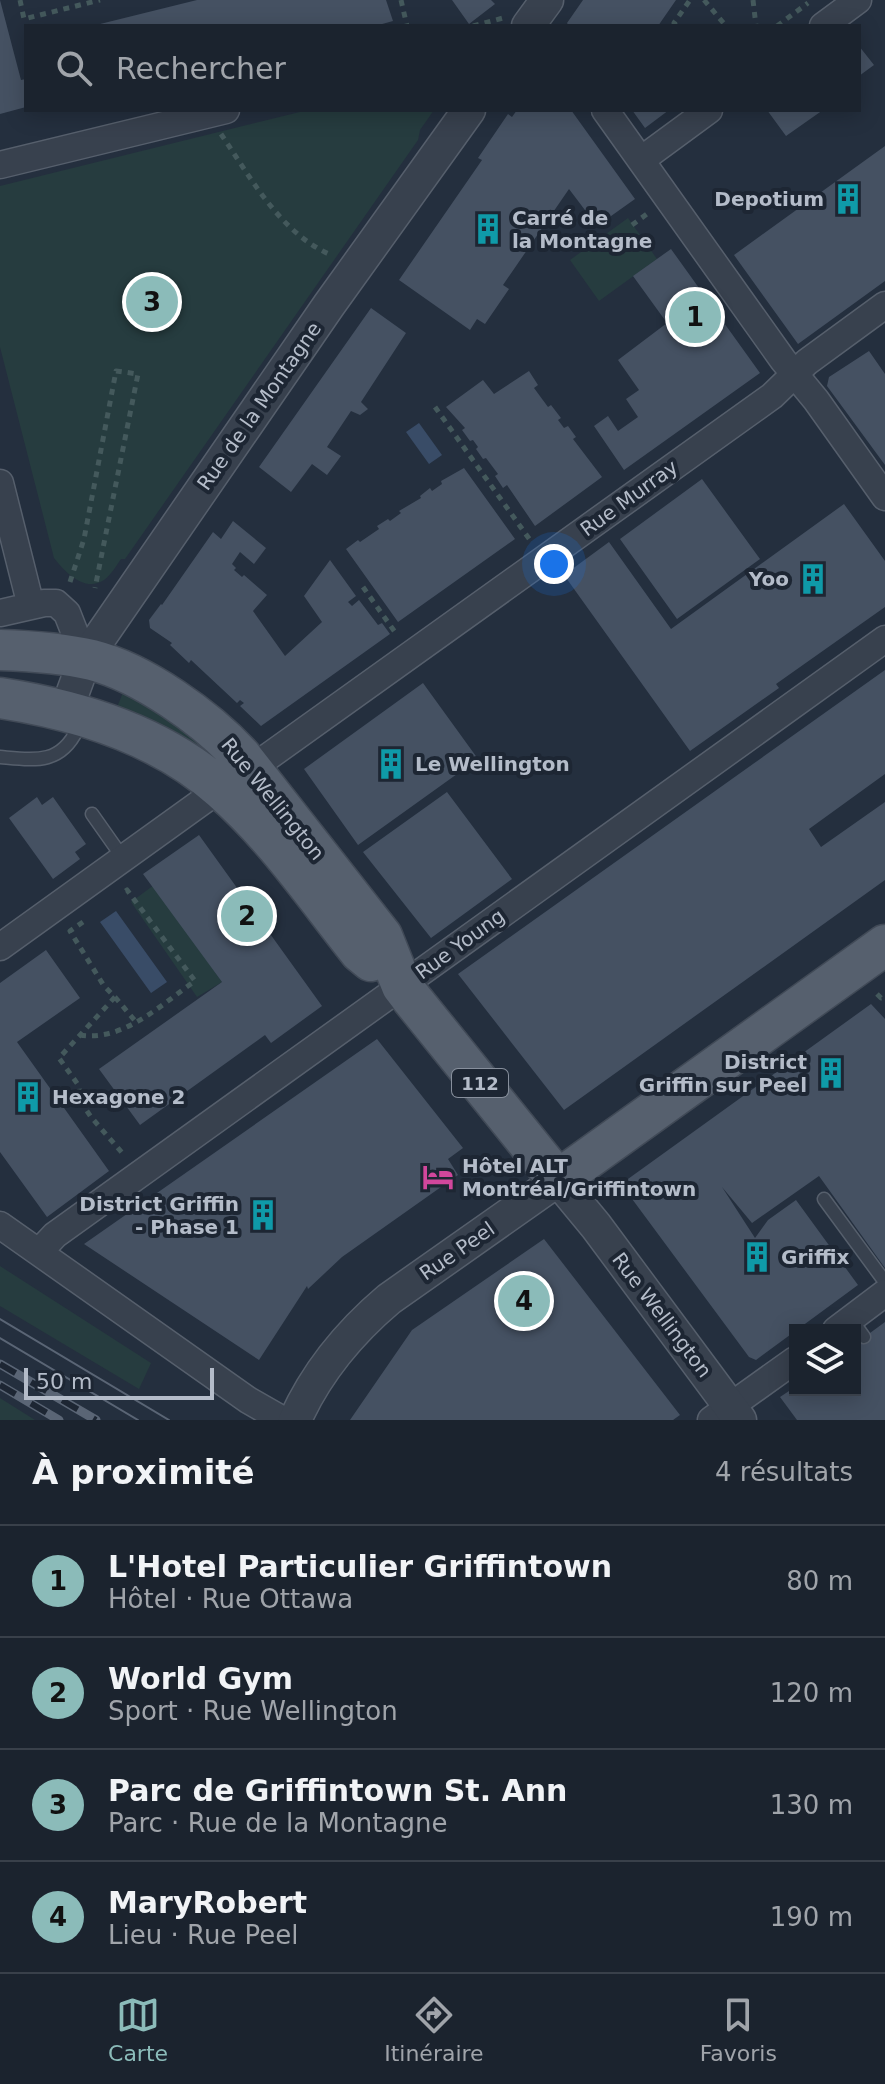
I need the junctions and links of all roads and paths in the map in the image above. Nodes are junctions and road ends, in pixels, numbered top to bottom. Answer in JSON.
{"nodes":[{"id":1,"x":20,"y":0,"type":"edge"},
{"id":2,"x":100,"y":0,"type":"edge"},
{"id":3,"x":401,"y":0,"type":"edge"},
{"id":4,"x":690,"y":0,"type":"edge"},
{"id":5,"x":704,"y":0,"type":"edge"},
{"id":6,"x":753,"y":0,"type":"edge"},
{"id":7,"x":810,"y":0,"type":"edge"},
{"id":8,"x":858,"y":0,"type":"edge"},
{"id":9,"x":531,"y":14,"type":"edge"},
{"id":10,"x":407,"y":24,"type":"edge"},
{"id":11,"x":483,"y":24,"type":"edge"},
{"id":12,"x":675,"y":24,"type":"edge"},
{"id":13,"x":724,"y":24,"type":"edge"},
{"id":14,"x":756,"y":24,"type":"edge"},
{"id":15,"x":780,"y":24,"type":"edge"},
{"id":16,"x":826,"y":24,"type":"edge"},
{"id":17,"x":468,"y":112,"type":"edge"},
{"id":18,"x":606,"y":112,"type":"edge"},
{"id":19,"x":706,"y":112,"type":"edge"},
{"id":20,"x":222,"y":119,"type":"edge"},
{"id":21,"x":641,"y":160,"type":"junction"},
{"id":22,"x":0,"y":165,"type":"edge"},
{"id":23,"x":658,"y":206,"type":"dead end"},
{"id":24,"x":632,"y":225,"type":"dead end"},
{"id":25,"x":339,"y":258,"type":"dead end"},
{"id":26,"x":885,"y":305,"type":"edge"},
{"id":27,"x":794,"y":373,"type":"junction"},
{"id":28,"x":435,"y":407,"type":"dead end"},
{"id":29,"x":0,"y":483,"type":"edge"},
{"id":30,"x":885,"y":497,"type":"edge"},
{"id":31,"x":531,"y":541,"type":"dead end"},
{"id":32,"x":70,"y":582,"type":"dead end"},
{"id":33,"x":363,"y":587,"type":"dead end"},
{"id":34,"x":95,"y":588,"type":"dead end"},
{"id":35,"x":31,"y":606,"type":"junction"},
{"id":36,"x":0,"y":613,"type":"edge"},
{"id":37,"x":397,"y":636,"type":"dead end"},
{"id":38,"x":885,"y":639,"type":"edge"},
{"id":39,"x":0,"y":650,"type":"edge"},
{"id":40,"x":85,"y":659,"type":"junction"},
{"id":41,"x":0,"y":698,"type":"edge"},
{"id":42,"x":66,"y":711,"type":"junction"},
{"id":43,"x":0,"y":757,"type":"edge"},
{"id":44,"x":236,"y":778,"type":"junction"},
{"id":45,"x":92,"y":814,"type":"dead end"},
{"id":46,"x":123,"y":858,"type":"junction"},
{"id":47,"x":116,"y":898,"type":"dead end"},
{"id":48,"x":93,"y":915,"type":"dead end"},
{"id":49,"x":885,"y":945,"type":"edge"},
{"id":50,"x":0,"y":947,"type":"edge"},
{"id":51,"x":402,"y":986,"type":"junction"},
{"id":52,"x":877,"y":994,"type":"dead end"},
{"id":53,"x":115,"y":997,"type":"junction"},
{"id":54,"x":885,"y":997,"type":"edge"},
{"id":55,"x":136,"y":1022,"type":"junction"},
{"id":56,"x":80,"y":1035,"type":"junction"},
{"id":57,"x":129,"y":1162,"type":"dead end"},
{"id":58,"x":558,"y":1180,"type":"junction"},
{"id":59,"x":824,"y":1199,"type":"dead end"},
{"id":60,"x":0,"y":1225,"type":"edge"},
{"id":61,"x":39,"y":1252,"type":"junction"},
{"id":62,"x":885,"y":1282,"type":"edge"},
{"id":63,"x":885,"y":1293,"type":"edge"},
{"id":64,"x":855,"y":1324,"type":"edge"},
{"id":65,"x":789,"y":1365,"type":"edge"},
{"id":66,"x":727,"y":1415,"type":"edge"},
{"id":67,"x":283,"y":1420,"type":"edge"},
{"id":68,"x":295,"y":1420,"type":"edge"}],
"edges":[{"from":1,"to":2,"type":"path"},
{"from":3,"to":10,"type":"path"},
{"from":4,"to":12,"type":"path"},
{"from":5,"to":13,"type":"path"},
{"from":6,"to":14,"type":"path"},
{"from":7,"to":15,"type":"path"},
{"from":8,"to":16,"type":"street"},
{"from":9,"to":11,"type":"path"},
{"from":17,"to":40,"type":"street","name":"Rue de la Montagne"},
{"from":18,"to":21,"type":"street"},
{"from":19,"to":21,"type":"street"},
{"from":20,"to":22,"type":"street"},
{"from":20,"to":25,"type":"path"},
{"from":21,"to":27,"type":"street"},
{"from":23,"to":24,"type":"path"},
{"from":26,"to":27,"type":"street","name":"Rue Murray"},
{"from":27,"to":30,"type":"street"},
{"from":27,"to":44,"type":"street","name":"Rue Murray"},
{"from":28,"to":31,"type":"path"},
{"from":29,"to":35,"type":"street"},
{"from":32,"to":34,"type":"path"},
{"from":33,"to":37,"type":"path"},
{"from":35,"to":36,"type":"street"},
{"from":35,"to":40,"type":"street"},
{"from":38,"to":51,"type":"street","name":"Rue Young"},
{"from":39,"to":40,"type":"main road","name":"Rue Wellington","number":"112"},
{"from":40,"to":42,"type":"street","name":"Rue de la Montagne"},
{"from":40,"to":44,"type":"main road","name":"Rue Wellington","number":"112"},
{"from":41,"to":42,"type":"main road","name":"Rue Wellington","number":"112"},
{"from":42,"to":43,"type":"lane"},
{"from":42,"to":44,"type":"main road","name":"Rue Wellington","number":"112"},
{"from":44,"to":46,"type":"street","name":"Rue Murray"},
{"from":44,"to":51,"type":"main road","name":"Rue Wellington","number":"112"},
{"from":45,"to":46,"type":"lane"},
{"from":46,"to":50,"type":"street","name":"Rue Murray"},
{"from":47,"to":55,"type":"path"},
{"from":48,"to":53,"type":"path"},
{"from":49,"to":58,"type":"main road","name":"Rue Peel"},
{"from":51,"to":58,"type":"main road","name":"Rue Wellington","number":"112"},
{"from":51,"to":61,"type":"street","name":"Rue Young"},
{"from":52,"to":54,"type":"path"},
{"from":53,"to":55,"type":"path"},
{"from":53,"to":56,"type":"path"},
{"from":55,"to":56,"type":"path"},
{"from":56,"to":57,"type":"path"},
{"from":58,"to":66,"type":"street","name":"Rue Wellington"},
{"from":58,"to":68,"type":"street","name":"Rue Peel"},
{"from":59,"to":62,"type":"lane"},
{"from":60,"to":61,"type":"street"},
{"from":61,"to":67,"type":"street"},
{"from":63,"to":64,"type":"street"},
{"from":65,"to":66,"type":"street"}]}
